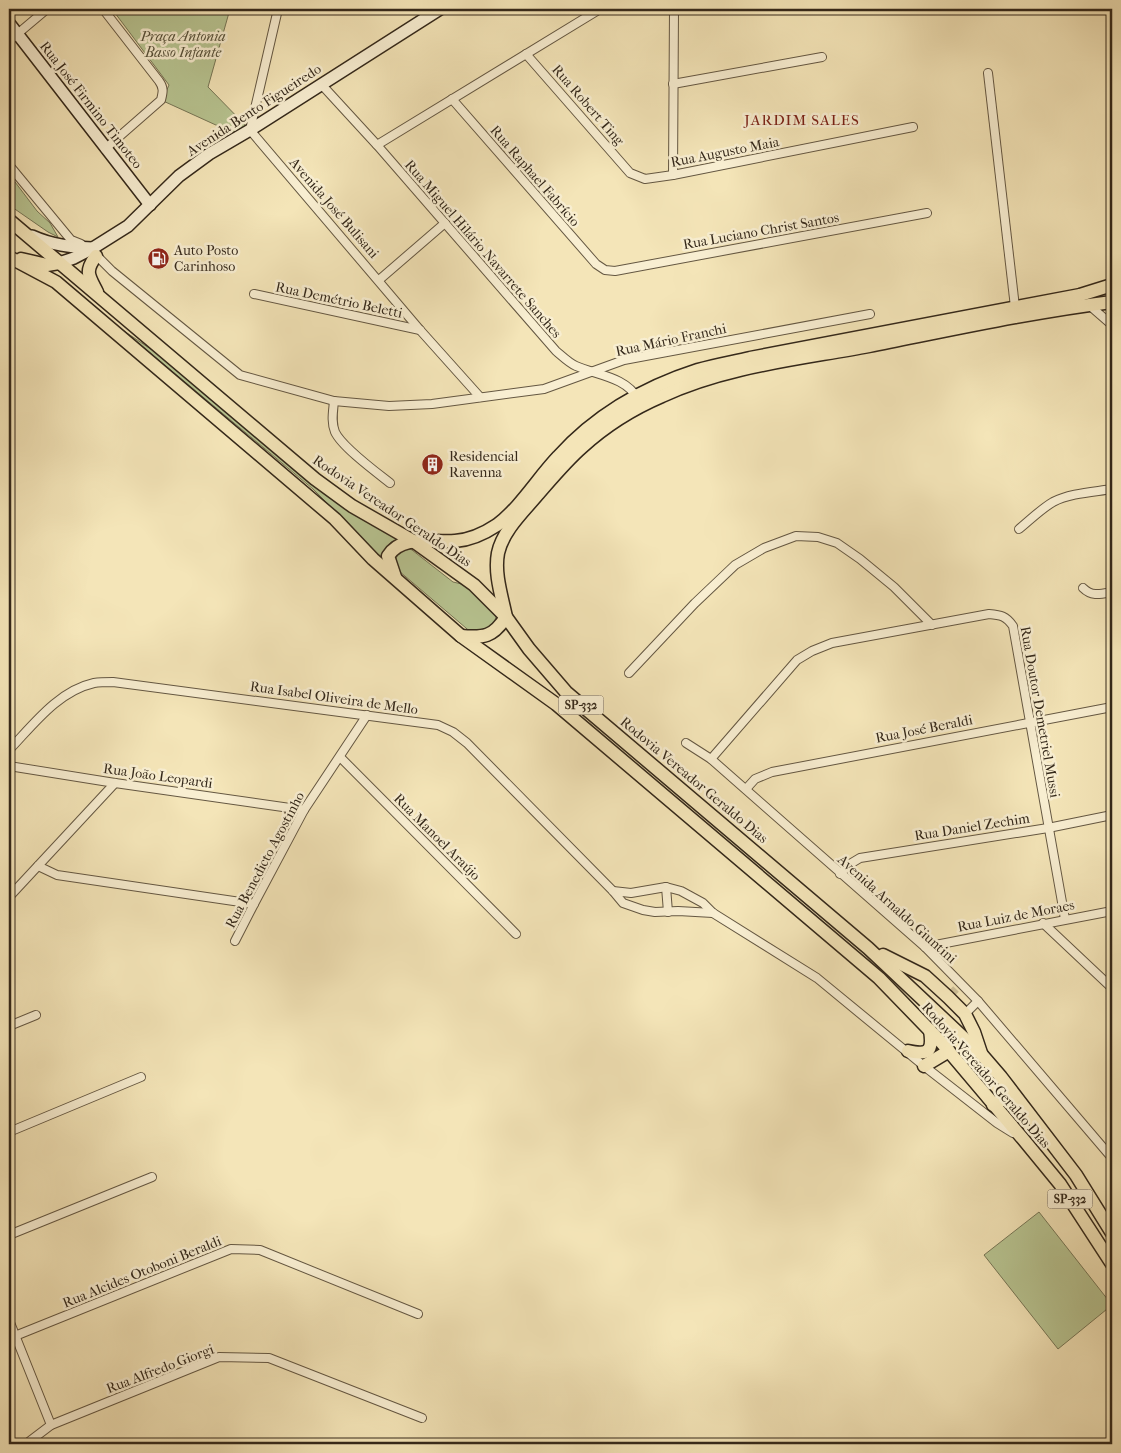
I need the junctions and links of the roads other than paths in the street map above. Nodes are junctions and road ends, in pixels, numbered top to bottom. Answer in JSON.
{"nodes":[{"id":1,"x":47,"y":9,"type":"edge"},
{"id":2,"x":103,"y":9,"type":"edge"},
{"id":3,"x":278,"y":9,"type":"edge"},
{"id":4,"x":440,"y":9,"type":"edge"},
{"id":5,"x":600,"y":9,"type":"edge"},
{"id":6,"x":674,"y":9,"type":"edge"},
{"id":7,"x":9,"y":23,"type":"edge"},
{"id":8,"x":13,"y":37,"type":"edge"},
{"id":9,"x":526,"y":54,"type":"junction"},
{"id":10,"x":822,"y":57,"type":"dead end"},
{"id":11,"x":988,"y":73,"type":"dead end"},
{"id":12,"x":321,"y":84,"type":"junction"},
{"id":13,"x":673,"y":84,"type":"junction"},
{"id":14,"x":452,"y":99,"type":"junction"},
{"id":15,"x":913,"y":127,"type":"dead end"},
{"id":16,"x":250,"y":130,"type":"junction"},
{"id":17,"x":377,"y":146,"type":"junction"},
{"id":18,"x":105,"y":149,"type":"junction"},
{"id":19,"x":9,"y":165,"type":"edge"},
{"id":20,"x":630,"y":173,"type":"joint"},
{"id":21,"x":673,"y":175,"type":"junction"},
{"id":22,"x":150,"y":205,"type":"junction"},
{"id":23,"x":927,"y":213,"type":"dead end"},
{"id":24,"x":9,"y":220,"type":"edge"},
{"id":25,"x":444,"y":223,"type":"junction"},
{"id":26,"x":25,"y":233,"type":"junction"},
{"id":27,"x":95,"y":252,"type":"junction"},
{"id":28,"x":9,"y":257,"type":"edge"},
{"id":29,"x":59,"y":263,"type":"junction"},
{"id":30,"x":600,"y":268,"type":"joint"},
{"id":31,"x":378,"y":280,"type":"junction"},
{"id":32,"x":1112,"y":285,"type":"edge"},
{"id":33,"x":254,"y":294,"type":"dead end"},
{"id":34,"x":101,"y":299,"type":"junction"},
{"id":35,"x":1112,"y":302,"type":"edge"},
{"id":36,"x":1089,"y":305,"type":"junction"},
{"id":37,"x":1015,"y":307,"type":"junction"},
{"id":38,"x":870,"y":314,"type":"dead end"},
{"id":39,"x":1112,"y":325,"type":"edge"},
{"id":40,"x":420,"y":330,"type":"junction"},
{"id":41,"x":593,"y":372,"type":"junction"},
{"id":42,"x":480,"y":397,"type":"junction"},
{"id":43,"x":334,"y":401,"type":"junction"},
{"id":44,"x":639,"y":401,"type":"junction"},
{"id":45,"x":390,"y":484,"type":"dead end"},
{"id":46,"x":1112,"y":490,"type":"edge"},
{"id":47,"x":378,"y":520,"type":"junction"},
{"id":48,"x":1019,"y":529,"type":"dead end"},
{"id":49,"x":413,"y":541,"type":"junction"},
{"id":50,"x":456,"y":541,"type":"junction"},
{"id":51,"x":396,"y":580,"type":"junction"},
{"id":52,"x":1083,"y":588,"type":"dead end"},
{"id":53,"x":1112,"y":592,"type":"edge"},
{"id":54,"x":506,"y":617,"type":"junction"},
{"id":55,"x":932,"y":625,"type":"junction"},
{"id":56,"x":461,"y":636,"type":"junction"},
{"id":57,"x":629,"y":673,"type":"dead end"},
{"id":58,"x":1112,"y":707,"type":"edge"},
{"id":59,"x":367,"y":715,"type":"junction"},
{"id":60,"x":1030,"y":722,"type":"junction"},
{"id":61,"x":686,"y":743,"type":"dead end"},
{"id":62,"x":9,"y":750,"type":"edge"},
{"id":63,"x":340,"y":757,"type":"junction"},
{"id":64,"x":711,"y":759,"type":"junction"},
{"id":65,"x":9,"y":766,"type":"edge"},
{"id":66,"x":115,"y":783,"type":"junction"},
{"id":67,"x":746,"y":789,"type":"junction"},
{"id":68,"x":304,"y":810,"type":"junction"},
{"id":69,"x":1112,"y":816,"type":"edge"},
{"id":70,"x":1048,"y":828,"type":"junction"},
{"id":71,"x":38,"y":866,"type":"junction"},
{"id":72,"x":840,"y":874,"type":"junction"},
{"id":73,"x":666,"y":887,"type":"junction"},
{"id":74,"x":613,"y":891,"type":"junction"},
{"id":75,"x":9,"y":896,"type":"edge"},
{"id":76,"x":254,"y":904,"type":"junction"},
{"id":77,"x":1112,"y":911,"type":"edge"},
{"id":78,"x":668,"y":912,"type":"junction"},
{"id":79,"x":713,"y":912,"type":"junction"},
{"id":80,"x":1065,"y":919,"type":"junction"},
{"id":81,"x":1043,"y":923,"type":"junction"},
{"id":82,"x":516,"y":934,"type":"dead end"},
{"id":83,"x":236,"y":941,"type":"dead end"},
{"id":84,"x":925,"y":947,"type":"junction"},
{"id":85,"x":868,"y":948,"type":"junction"},
{"id":86,"x":1112,"y":988,"type":"edge"},
{"id":87,"x":955,"y":991,"type":"junction"},
{"id":88,"x":978,"y":1001,"type":"junction"},
{"id":89,"x":965,"y":1014,"type":"junction"},
{"id":90,"x":36,"y":1015,"type":"dead end"},
{"id":91,"x":9,"y":1026,"type":"edge"},
{"id":92,"x":930,"y":1030,"type":"junction"},
{"id":93,"x":908,"y":1051,"type":"junction"},
{"id":94,"x":949,"y":1051,"type":"junction"},
{"id":95,"x":982,"y":1055,"type":"junction"},
{"id":96,"x":924,"y":1066,"type":"junction"},
{"id":97,"x":991,"y":1066,"type":"junction"},
{"id":98,"x":968,"y":1074,"type":"junction"},
{"id":99,"x":141,"y":1077,"type":"dead end"},
{"id":100,"x":993,"y":1105,"type":"junction"},
{"id":101,"x":1025,"y":1108,"type":"junction"},
{"id":102,"x":9,"y":1132,"type":"edge"},
{"id":103,"x":1023,"y":1139,"type":"junction"},
{"id":104,"x":1112,"y":1158,"type":"edge"},
{"id":105,"x":152,"y":1177,"type":"dead end"},
{"id":106,"x":1112,"y":1233,"type":"edge"},
{"id":107,"x":9,"y":1235,"type":"edge"},
{"id":108,"x":1112,"y":1264,"type":"edge"},
{"id":109,"x":418,"y":1314,"type":"dead end"},
{"id":110,"x":9,"y":1320,"type":"edge"},
{"id":111,"x":15,"y":1336,"type":"junction"},
{"id":112,"x":422,"y":1418,"type":"dead end"},
{"id":113,"x":51,"y":1425,"type":"junction"},
{"id":114,"x":26,"y":1444,"type":"edge"}],
"edges":[{"from":1,"to":8,"type":"street"},
{"from":2,"to":18,"type":"street"},
{"from":3,"to":16,"type":"street"},
{"from":4,"to":12,"type":"street","name":"Avenida Bento Figueiredo"},
{"from":5,"to":9,"type":"street"},
{"from":6,"to":13,"type":"street"},
{"from":7,"to":8,"type":"street","name":"Rua José Firmino Timoteo"},
{"from":8,"to":18,"type":"street","name":"Rua José Firmino Timoteo"},
{"from":9,"to":14,"type":"street"},
{"from":9,"to":20,"type":"street","name":"Rua Robert Ting"},
{"from":10,"to":13,"type":"street"},
{"from":11,"to":37,"type":"street"},
{"from":12,"to":16,"type":"street","name":"Avenida Bento Figueiredo"},
{"from":12,"to":17,"type":"street","name":"Rua Miguel Hilário Navarrete Sanches"},
{"from":13,"to":21,"type":"street"},
{"from":14,"to":17,"type":"street"},
{"from":14,"to":30,"type":"street","name":"Rua Raphael Fabrício"},
{"from":15,"to":21,"type":"street","name":"Rua Augusto Maia"},
{"from":16,"to":22,"type":"street","name":"Avenida Bento Figueiredo"},
{"from":16,"to":31,"type":"street","name":"Avenida José Bulisani"},
{"from":17,"to":25,"type":"street","name":"Rua Miguel Hilário Navarrete Sanches"},
{"from":18,"to":22,"type":"street","name":"Rua José Firmino Timoteo"},
{"from":19,"to":27,"type":"street","name":"Rua Mário Franchi"},
{"from":20,"to":21,"type":"street","name":"Rua Augusto Maia"},
{"from":22,"to":27,"type":"street","name":"Avenida Bento Figueiredo"},
{"from":23,"to":30,"type":"street","name":"Rua Luciano Christ Santos"},
{"from":24,"to":26,"type":"main road","name":"Rodovia Vereador Geraldo Dias","number":"SP-332"},
{"from":25,"to":31,"type":"street"},
{"from":25,"to":41,"type":"street","name":"Rua Miguel Hilário Navarrete Sanches"},
{"from":26,"to":27,"type":"street"},
{"from":26,"to":29,"type":"main road","name":"Rodovia Vereador Geraldo Dias","number":"SP-332"},
{"from":27,"to":29,"type":"street","name":"Avenida Bento Figueiredo"},
{"from":27,"to":34,"type":"main road"},
{"from":27,"to":43,"type":"street","name":"Rua Mário Franchi"},
{"from":28,"to":29,"type":"main road"},
{"from":28,"to":51,"type":"main road","name":"Rodovia Vereador Geraldo Dias","number":"SP-332"},
{"from":29,"to":34,"type":"main road","name":"Rodovia Vereador Geraldo Dias","number":"SP-332"},
{"from":31,"to":40,"type":"street","name":"Avenida José Bulisani"},
{"from":32,"to":37,"type":"main road"},
{"from":33,"to":40,"type":"street","name":"Rua Demétrio Beletti"},
{"from":34,"to":47,"type":"main road","name":"Rodovia Vereador Geraldo Dias","number":"SP-332"},
{"from":35,"to":36,"type":"main road"},
{"from":36,"to":39,"type":"street"},
{"from":36,"to":44,"type":"main road"},
{"from":37,"to":44,"type":"main road"},
{"from":38,"to":41,"type":"street","name":"Rua Mário Franchi"},
{"from":40,"to":42,"type":"street","name":"Avenida José Bulisani"},
{"from":41,"to":42,"type":"street","name":"Rua Mário Franchi"},
{"from":41,"to":44,"type":"street","name":"Rua Miguel Hilário Navarrete Sanches"},
{"from":42,"to":43,"type":"street","name":"Rua Mário Franchi"},
{"from":43,"to":45,"type":"street"},
{"from":44,"to":50,"type":"main road"},
{"from":44,"to":54,"type":"main road"},
{"from":46,"to":48,"type":"street"},
{"from":47,"to":49,"type":"main road","name":"Rodovia Vereador Geraldo Dias","number":"SP-332"},
{"from":47,"to":50,"type":"main road"},
{"from":49,"to":50,"type":"main road"},
{"from":49,"to":51,"type":"main road"},
{"from":49,"to":54,"type":"main road","name":"Rodovia Vereador Geraldo Dias","number":"SP-332"},
{"from":51,"to":56,"type":"main road","name":"Rodovia Vereador Geraldo Dias","number":"SP-332"},
{"from":52,"to":53,"type":"street"},
{"from":54,"to":56,"type":"main road"},
{"from":54,"to":85,"type":"main road","name":"Rodovia Vereador Geraldo Dias","number":"SP-332"},
{"from":55,"to":57,"type":"street"},
{"from":55,"to":60,"type":"street","name":"Rua Doutor Demetriel Mussi"},
{"from":55,"to":64,"type":"street","name":"Rua Doutor Demetriel Mussi"},
{"from":56,"to":92,"type":"main road","name":"Rodovia Vereador Geraldo Dias","number":"SP-332"},
{"from":58,"to":60,"type":"street","name":"Rua José Beraldi"},
{"from":59,"to":62,"type":"street","name":"Rua Isabel Oliveira de Mello"},
{"from":59,"to":63,"type":"street","name":"Rua Benedicto Agostinho"},
{"from":59,"to":74,"type":"street","name":"Rua Isabel Oliveira de Mello"},
{"from":60,"to":67,"type":"street","name":"Rua José Beraldi"},
{"from":60,"to":70,"type":"street","name":"Rua Doutor Demetriel Mussi"},
{"from":61,"to":64,"type":"street","name":"Avenida Arnaldo Giuntini"},
{"from":63,"to":68,"type":"street","name":"Rua Benedicto Agostinho"},
{"from":63,"to":82,"type":"street","name":"Rua Manoel Araújo"},
{"from":64,"to":67,"type":"street","name":"Avenida Arnaldo Giuntini"},
{"from":65,"to":66,"type":"street","name":"Rua João Leopardi"},
{"from":66,"to":68,"type":"street","name":"Rua João Leopardi"},
{"from":66,"to":71,"type":"street"},
{"from":67,"to":72,"type":"street","name":"Avenida Arnaldo Giuntini"},
{"from":68,"to":76,"type":"street","name":"Rua Benedicto Agostinho"},
{"from":69,"to":70,"type":"street","name":"Rua Daniel Zechim"},
{"from":70,"to":72,"type":"street","name":"Rua Daniel Zechim"},
{"from":70,"to":80,"type":"street","name":"Rua Doutor Demetriel Mussi"},
{"from":71,"to":75,"type":"street"},
{"from":71,"to":76,"type":"street"},
{"from":72,"to":84,"type":"street","name":"Avenida Arnaldo Giuntini"},
{"from":73,"to":74,"type":"street"},
{"from":73,"to":78,"type":"street"},
{"from":73,"to":79,"type":"street"},
{"from":74,"to":78,"type":"street","name":"Rua Isabel Oliveira de Mello"},
{"from":76,"to":83,"type":"street","name":"Rua Benedicto Agostinho"},
{"from":77,"to":80,"type":"street","name":"Rua Luiz de Moraes"},
{"from":78,"to":79,"type":"street","name":"Rua Isabel Oliveira de Mello"},
{"from":79,"to":93,"type":"street"},
{"from":80,"to":81,"type":"street","name":"Rua Luiz de Moraes"},
{"from":81,"to":84,"type":"street","name":"Rua Luiz de Moraes"},
{"from":81,"to":86,"type":"street"},
{"from":84,"to":87,"type":"street","name":"Avenida Arnaldo Giuntini"},
{"from":85,"to":87,"type":"main road"},
{"from":85,"to":95,"type":"main road","name":"Rodovia Vereador Geraldo Dias","number":"SP-332"},
{"from":87,"to":88,"type":"street","name":"Avenida Arnaldo Giuntini"},
{"from":87,"to":89,"type":"main road"},
{"from":88,"to":89,"type":"street"},
{"from":88,"to":104,"type":"street","name":"Avenida Arnaldo Giuntini"},
{"from":89,"to":95,"type":"main road"},
{"from":90,"to":91,"type":"street"},
{"from":92,"to":93,"type":"main road"},
{"from":92,"to":94,"type":"main road","name":"Rodovia Vereador Geraldo Dias","number":"SP-332"},
{"from":93,"to":96,"type":"street"},
{"from":94,"to":96,"type":"main road"},
{"from":94,"to":98,"type":"main road","name":"Rodovia Vereador Geraldo Dias","number":"SP-332"},
{"from":95,"to":97,"type":"main road","name":"Rodovia Vereador Geraldo Dias","number":"SP-332"},
{"from":96,"to":103,"type":"street"},
{"from":97,"to":98,"type":"main road"},
{"from":97,"to":101,"type":"main road","name":"Rodovia Vereador Geraldo Dias","number":"SP-332"},
{"from":98,"to":100,"type":"main road","name":"Rodovia Vereador Geraldo Dias","number":"SP-332"},
{"from":99,"to":102,"type":"street"},
{"from":100,"to":101,"type":"main road"},
{"from":100,"to":103,"type":"main road","name":"Rodovia Vereador Geraldo Dias","number":"SP-332"},
{"from":101,"to":106,"type":"main road","name":"Rodovia Vereador Geraldo Dias","number":"SP-332"},
{"from":103,"to":108,"type":"main road","name":"Rodovia Vereador Geraldo Dias","number":"SP-332"},
{"from":105,"to":107,"type":"street"},
{"from":109,"to":111,"type":"street","name":"Rua Alcides Otoboni Beraldi"},
{"from":110,"to":111,"type":"street"},
{"from":111,"to":113,"type":"street"},
{"from":112,"to":113,"type":"street","name":"Rua Alfredo Giorgi"},
{"from":113,"to":114,"type":"street","name":"Rua Alfredo Giorgi"}]}
